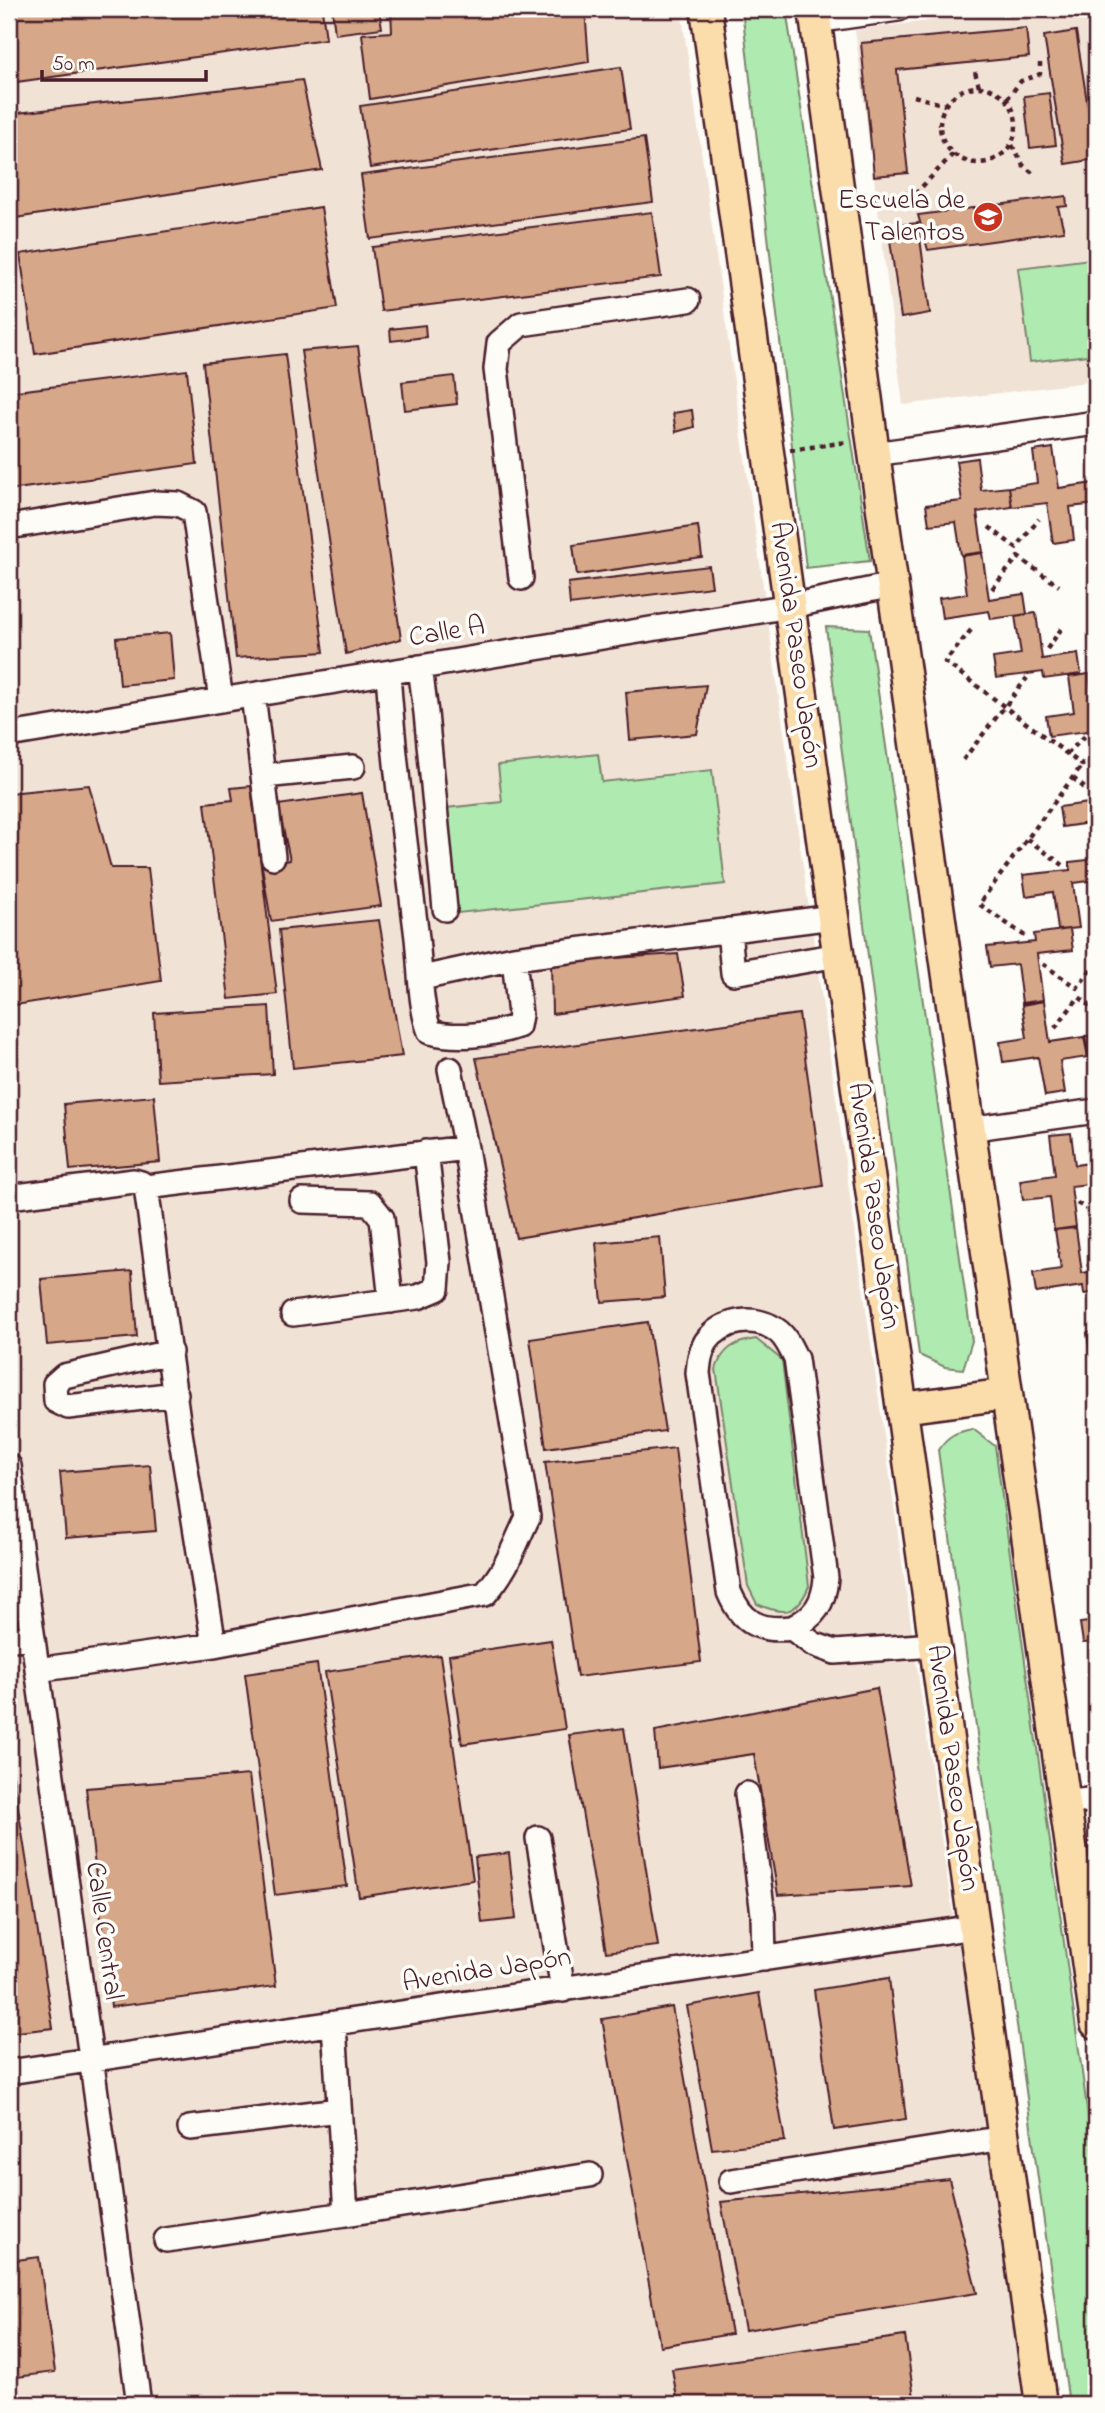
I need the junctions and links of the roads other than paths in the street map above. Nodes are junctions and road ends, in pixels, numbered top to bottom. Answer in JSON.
{"nodes":[{"id":1,"x":706,"y":9,"type":"edge"},
{"id":2,"x":898,"y":9,"type":"edge"},
{"id":3,"x":815,"y":15,"type":"edge"},
{"id":4,"x":688,"y":300,"type":"dead end"},
{"id":5,"x":1096,"y":423,"type":"edge"},
{"id":6,"x":873,"y":447,"type":"junction"},
{"id":7,"x":9,"y":527,"type":"edge"},
{"id":8,"x":522,"y":578,"type":"dead end"},
{"id":9,"x":893,"y":585,"type":"junction"},
{"id":10,"x":790,"y":606,"type":"junction"},
{"id":11,"x":419,"y":667,"type":"junction"},
{"id":12,"x":387,"y":673,"type":"junction"},
{"id":13,"x":253,"y":695,"type":"junction"},
{"id":14,"x":221,"y":700,"type":"junction"},
{"id":15,"x":9,"y":735,"type":"edge"},
{"id":16,"x":354,"y":767,"type":"dead end"},
{"id":17,"x":264,"y":776,"type":"junction"},
{"id":18,"x":273,"y":857,"type":"dead end"},
{"id":19,"x":445,"y":909,"type":"dead end"},
{"id":20,"x":833,"y":916,"type":"junction"},
{"id":21,"x":729,"y":930,"type":"junction"},
{"id":22,"x":839,"y":955,"type":"junction"},
{"id":23,"x":514,"y":958,"type":"junction"},
{"id":24,"x":422,"y":978,"type":"junction"},
{"id":25,"x":450,"y":1069,"type":"dead end"},
{"id":26,"x":1096,"y":1111,"type":"edge"},
{"id":27,"x":969,"y":1129,"type":"junction"},
{"id":28,"x":466,"y":1148,"type":"junction"},
{"id":29,"x":426,"y":1152,"type":"junction"},
{"id":30,"x":146,"y":1187,"type":"junction"},
{"id":31,"x":9,"y":1197,"type":"edge"},
{"id":32,"x":302,"y":1201,"type":"dead end"},
{"id":33,"x":391,"y":1301,"type":"junction"},
{"id":34,"x":293,"y":1314,"type":"dead end"},
{"id":35,"x":170,"y":1352,"type":"junction"},
{"id":36,"x":176,"y":1394,"type":"junction"},
{"id":37,"x":1007,"y":1394,"type":"junction"},
{"id":38,"x":902,"y":1408,"type":"junction"},
{"id":39,"x":9,"y":1466,"type":"edge"},
{"id":40,"x":792,"y":1628,"type":"junction"},
{"id":41,"x":33,"y":1638,"type":"junction"},
{"id":42,"x":9,"y":1639,"type":"edge"},
{"id":43,"x":214,"y":1645,"type":"junction"},
{"id":44,"x":934,"y":1645,"type":"junction"},
{"id":45,"x":37,"y":1670,"type":"junction"},
{"id":46,"x":747,"y":1794,"type":"dead end"},
{"id":47,"x":1096,"y":1799,"type":"edge"},
{"id":48,"x":1064,"y":1803,"type":"junction"},
{"id":49,"x":538,"y":1838,"type":"dead end"},
{"id":50,"x":974,"y":1927,"type":"junction"},
{"id":51,"x":764,"y":1959,"type":"junction"},
{"id":52,"x":564,"y":1990,"type":"junction"},
{"id":53,"x":1096,"y":2023,"type":"edge"},
{"id":54,"x":334,"y":2025,"type":"junction"},
{"id":55,"x":91,"y":2062,"type":"junction"},
{"id":56,"x":9,"y":2073,"type":"edge"},
{"id":57,"x":339,"y":2110,"type":"junction"},
{"id":58,"x":190,"y":2128,"type":"dead end"},
{"id":59,"x":1004,"y":2138,"type":"junction"},
{"id":60,"x":590,"y":2175,"type":"dead end"},
{"id":61,"x":732,"y":2181,"type":"dead end"},
{"id":62,"x":346,"y":2214,"type":"junction"},
{"id":63,"x":166,"y":2239,"type":"dead end"},
{"id":64,"x":139,"y":2404,"type":"edge"},
{"id":65,"x":1041,"y":2404,"type":"edge"}],
"edges":[{"from":1,"to":10,"type":"main road","name":"Avenida Paseo Japón"},
{"from":2,"to":3,"type":"street"},
{"from":3,"to":6,"type":"main road"},
{"from":4,"to":8,"type":"street"},
{"from":5,"to":6,"type":"street"},
{"from":6,"to":9,"type":"main road"},
{"from":7,"to":14,"type":"street"},
{"from":9,"to":10,"type":"street","name":"Calle A"},
{"from":9,"to":27,"type":"main road"},
{"from":10,"to":11,"type":"street","name":"Calle A"},
{"from":10,"to":20,"type":"main road","name":"Avenida Paseo Japón"},
{"from":11,"to":12,"type":"street","name":"Calle A"},
{"from":11,"to":19,"type":"street"},
{"from":12,"to":13,"type":"street","name":"Calle A"},
{"from":12,"to":24,"type":"street"},
{"from":13,"to":14,"type":"street","name":"Calle A"},
{"from":13,"to":17,"type":"street"},
{"from":14,"to":15,"type":"street","name":"Calle A"},
{"from":16,"to":17,"type":"street"},
{"from":17,"to":18,"type":"street"},
{"from":20,"to":21,"type":"street"},
{"from":20,"to":22,"type":"main road","name":"Avenida Paseo Japón"},
{"from":21,"to":22,"type":"street"},
{"from":21,"to":23,"type":"street"},
{"from":22,"to":38,"type":"main road","name":"Avenida Paseo Japón"},
{"from":23,"to":24,"type":"street"},
{"from":23,"to":24,"type":"street"},
{"from":25,"to":28,"type":"street"},
{"from":26,"to":27,"type":"street"},
{"from":27,"to":37,"type":"main road"},
{"from":28,"to":29,"type":"street"},
{"from":28,"to":43,"type":"street"},
{"from":29,"to":30,"type":"street"},
{"from":29,"to":33,"type":"street"},
{"from":30,"to":31,"type":"street"},
{"from":30,"to":35,"type":"street"},
{"from":32,"to":33,"type":"street"},
{"from":33,"to":34,"type":"street"},
{"from":35,"to":36,"type":"street"},
{"from":35,"to":36,"type":"street"},
{"from":36,"to":43,"type":"street"},
{"from":37,"to":38,"type":"main road"},
{"from":37,"to":48,"type":"main road"},
{"from":38,"to":44,"type":"main road","name":"Avenida Paseo Japón"},
{"from":39,"to":41,"type":"street","name":"Calle Central"},
{"from":40,"to":40,"type":"street"},
{"from":40,"to":44,"type":"street"},
{"from":41,"to":42,"type":"street"},
{"from":41,"to":45,"type":"street","name":"Calle Central"},
{"from":43,"to":45,"type":"street"},
{"from":44,"to":50,"type":"main road","name":"Avenida Paseo Japón"},
{"from":45,"to":55,"type":"street","name":"Calle Central"},
{"from":46,"to":51,"type":"street"},
{"from":47,"to":48,"type":"street"},
{"from":48,"to":53,"type":"main road"},
{"from":49,"to":52,"type":"street"},
{"from":50,"to":51,"type":"street","name":"Avenida Japón"},
{"from":50,"to":59,"type":"main road","name":"Avenida Paseo Japón"},
{"from":51,"to":52,"type":"street","name":"Avenida Japón"},
{"from":52,"to":54,"type":"street","name":"Avenida Japón"},
{"from":54,"to":55,"type":"street","name":"Avenida Japón"},
{"from":54,"to":57,"type":"street"},
{"from":55,"to":56,"type":"street","name":"Avenida Japón"},
{"from":55,"to":64,"type":"street","name":"Calle Central"},
{"from":57,"to":58,"type":"street"},
{"from":57,"to":62,"type":"street"},
{"from":59,"to":61,"type":"street"},
{"from":59,"to":65,"type":"main road","name":"Avenida Paseo Japón"},
{"from":60,"to":62,"type":"street"},
{"from":62,"to":63,"type":"street"}]}
